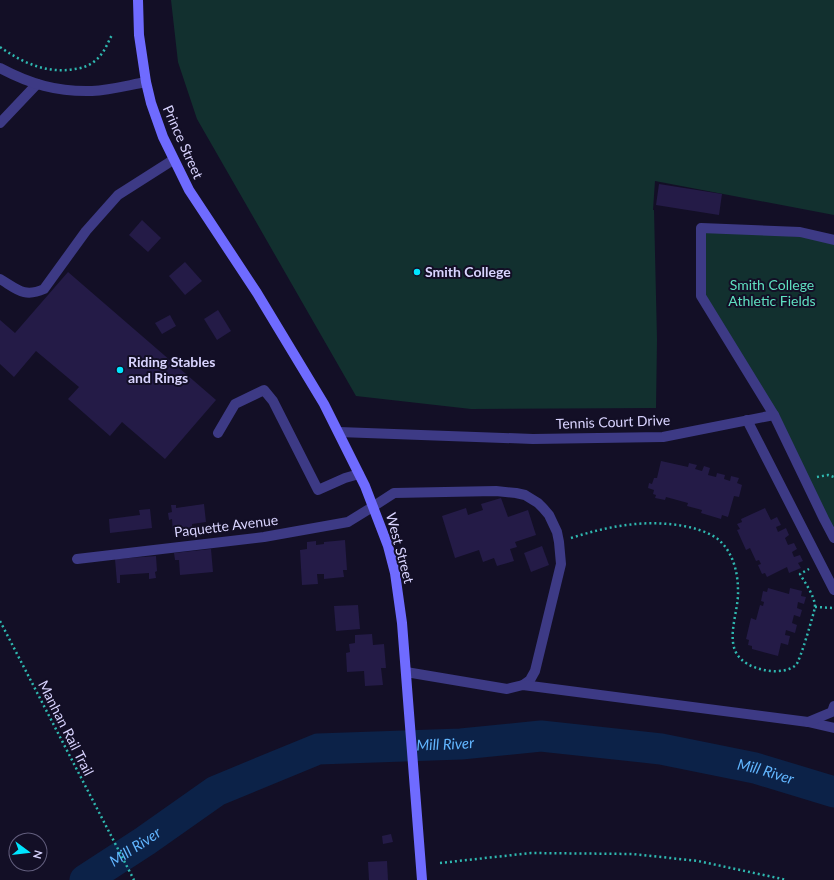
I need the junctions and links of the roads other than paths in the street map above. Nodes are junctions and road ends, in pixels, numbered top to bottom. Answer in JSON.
{"nodes":[{"id":1,"x":138,"y":0,"type":"edge"},
{"id":2,"x":0,"y":68,"type":"edge"},
{"id":3,"x":146,"y":82,"type":"junction"},
{"id":4,"x":37,"y":84,"type":"junction"},
{"id":5,"x":0,"y":123,"type":"edge"},
{"id":6,"x":173,"y":160,"type":"junction"},
{"id":7,"x":834,"y":240,"type":"edge"},
{"id":8,"x":234,"y":259,"type":"joint"},
{"id":9,"x":0,"y":279,"type":"edge"},
{"id":10,"x":774,"y":415,"type":"junction"},
{"id":11,"x":747,"y":420,"type":"junction"},
{"id":12,"x":339,"y":432,"type":"junction"},
{"id":13,"x":218,"y":433,"type":"dead end"},
{"id":14,"x":359,"y":474,"type":"junction"},
{"id":15,"x":374,"y":506,"type":"junction"},
{"id":16,"x":834,"y":538,"type":"edge"},
{"id":17,"x":77,"y":558,"type":"dead end"},
{"id":18,"x":834,"y":590,"type":"edge"},
{"id":19,"x":406,"y":672,"type":"junction"},
{"id":20,"x":523,"y":685,"type":"junction"},
{"id":21,"x":834,"y":706,"type":"edge"},
{"id":22,"x":808,"y":722,"type":"junction"},
{"id":23,"x":834,"y":728,"type":"edge"},
{"id":24,"x":422,"y":880,"type":"edge"}],
"edges":[{"from":1,"to":3,"type":"main road","name":"Prince Street"},
{"from":2,"to":4,"type":"street"},
{"from":3,"to":4,"type":"street"},
{"from":3,"to":6,"type":"main road","name":"Prince Street"},
{"from":4,"to":5,"type":"street"},
{"from":6,"to":8,"type":"main road","name":"Prince Street"},
{"from":6,"to":9,"type":"street"},
{"from":7,"to":10,"type":"street"},
{"from":8,"to":12,"type":"main road","name":"West Street"},
{"from":10,"to":11,"type":"street","name":"Tennis Court Drive"},
{"from":10,"to":16,"type":"street"},
{"from":11,"to":12,"type":"street","name":"Tennis Court Drive"},
{"from":11,"to":18,"type":"street"},
{"from":12,"to":14,"type":"main road","name":"West Street"},
{"from":13,"to":14,"type":"street"},
{"from":14,"to":15,"type":"main road","name":"West Street"},
{"from":15,"to":17,"type":"street","name":"Paquette Avenue"},
{"from":15,"to":19,"type":"main road","name":"West Street"},
{"from":15,"to":20,"type":"street","name":"Paquette Avenue"},
{"from":19,"to":20,"type":"street"},
{"from":19,"to":24,"type":"main road","name":"West Street"},
{"from":20,"to":22,"type":"street"},
{"from":21,"to":22,"type":"street"},
{"from":22,"to":23,"type":"street"}]}
